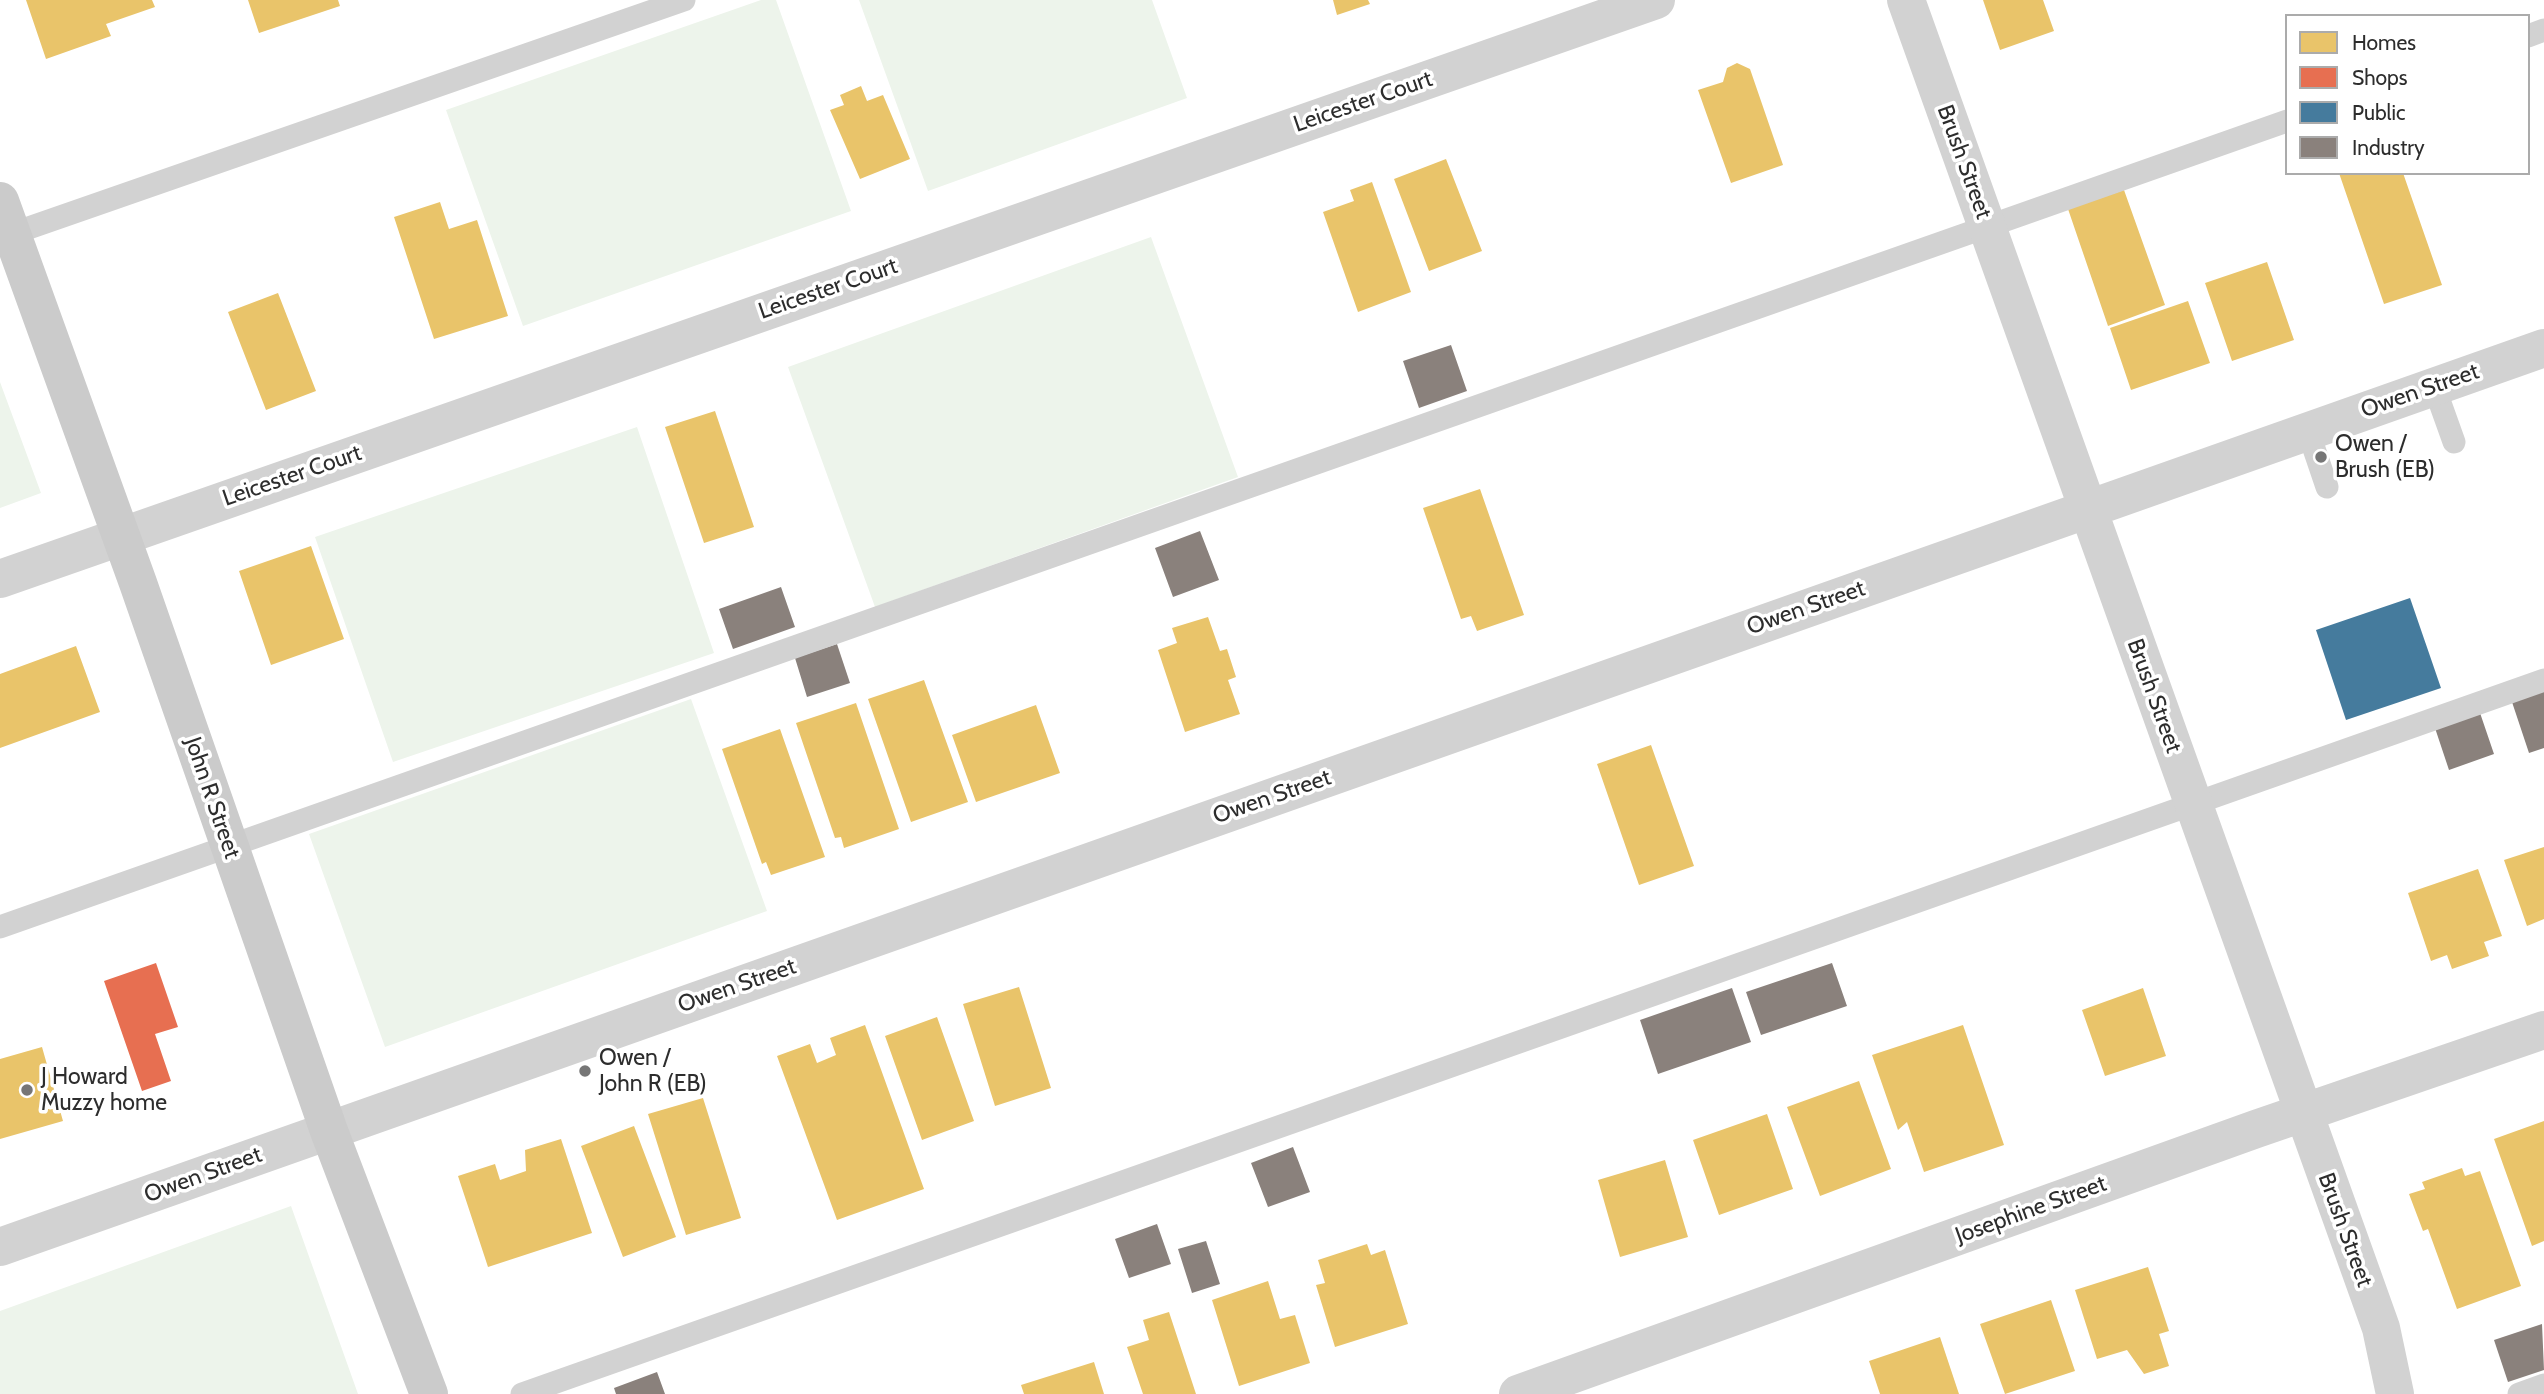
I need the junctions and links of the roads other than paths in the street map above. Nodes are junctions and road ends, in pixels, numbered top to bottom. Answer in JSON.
{"nodes":[{"id":1,"x":684,"y":0,"type":"edge"},
{"id":2,"x":1656,"y":0,"type":"edge"},
{"id":3,"x":1906,"y":0,"type":"edge"},
{"id":4,"x":2285,"y":122,"type":"edge"},
{"id":5,"x":4,"y":224,"type":"edge"},
{"id":6,"x":1987,"y":226,"type":"junction"},
{"id":7,"x":2544,"y":348,"type":"edge"},
{"id":8,"x":2434,"y":386,"type":"junction"},
{"id":9,"x":2308,"y":431,"type":"junction"},
{"id":10,"x":2454,"y":442,"type":"dead end"},
{"id":11,"x":2327,"y":487,"type":"dead end"},
{"id":12,"x":2088,"y":509,"type":"junction"},
{"id":13,"x":121,"y":536,"type":"junction"},
{"id":14,"x":0,"y":579,"type":"edge"},
{"id":15,"x":2544,"y":680,"type":"edge"},
{"id":16,"x":2192,"y":803,"type":"junction"},
{"id":17,"x":228,"y":847,"type":"junction"},
{"id":18,"x":0,"y":926,"type":"edge"},
{"id":19,"x":2544,"y":1030,"type":"edge"},
{"id":20,"x":2303,"y":1114,"type":"junction"},
{"id":21,"x":329,"y":1131,"type":"junction"},
{"id":22,"x":0,"y":1247,"type":"edge"},
{"id":23,"x":2544,"y":1385,"type":"edge"},
{"id":24,"x":429,"y":1394,"type":"edge"},
{"id":25,"x":522,"y":1394,"type":"edge"},
{"id":26,"x":1518,"y":1394,"type":"edge"},
{"id":27,"x":2395,"y":1394,"type":"edge"},
{"id":28,"x":2519,"y":1394,"type":"edge"}],
"edges":[{"from":1,"to":5,"type":"lane"},
{"from":2,"to":13,"type":"street","name":"Leicester Court"},
{"from":3,"to":6,"type":"street","name":"Brush Street"},
{"from":4,"to":6,"type":"lane"},
{"from":5,"to":13,"type":"street","name":"John R Street"},
{"from":6,"to":12,"type":"street","name":"Brush Street"},
{"from":6,"to":17,"type":"lane"},
{"from":7,"to":8,"type":"street","name":"Owen Street"},
{"from":8,"to":9,"type":"street","name":"Owen Street"},
{"from":8,"to":10,"type":"lane"},
{"from":9,"to":11,"type":"lane"},
{"from":9,"to":12,"type":"street","name":"Owen Street"},
{"from":12,"to":16,"type":"street","name":"Brush Street"},
{"from":12,"to":21,"type":"street","name":"Owen Street"},
{"from":13,"to":14,"type":"street","name":"Leicester Court"},
{"from":13,"to":17,"type":"street","name":"John R Street"},
{"from":15,"to":16,"type":"lane"},
{"from":16,"to":20,"type":"street","name":"Brush Street"},
{"from":16,"to":25,"type":"lane"},
{"from":17,"to":18,"type":"lane"},
{"from":17,"to":21,"type":"street","name":"John R Street"},
{"from":19,"to":20,"type":"street","name":"Josephine Street"},
{"from":20,"to":26,"type":"street","name":"Josephine Street"},
{"from":20,"to":27,"type":"street","name":"Brush Street"},
{"from":21,"to":22,"type":"street","name":"Owen Street"},
{"from":21,"to":24,"type":"street","name":"John R Street"},
{"from":23,"to":28,"type":"lane"}]}
